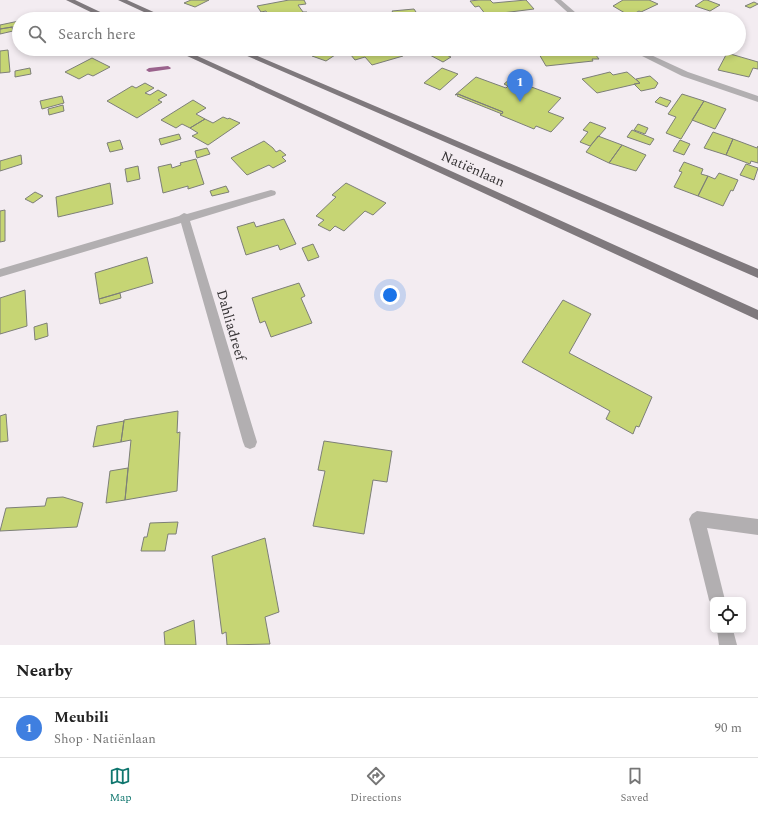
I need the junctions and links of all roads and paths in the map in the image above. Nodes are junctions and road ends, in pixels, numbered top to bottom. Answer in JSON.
{"nodes":[{"id":1,"x":70,"y":0,"type":"edge"},
{"id":2,"x":121,"y":0,"type":"edge"},
{"id":3,"x":557,"y":0,"type":"edge"},
{"id":4,"x":96,"y":12,"type":"edge"},
{"id":5,"x":149,"y":12,"type":"edge"},
{"id":6,"x":571,"y":12,"type":"edge"},
{"id":7,"x":191,"y":56,"type":"edge"},
{"id":8,"x":251,"y":56,"type":"edge"},
{"id":9,"x":647,"y":56,"type":"edge"},
{"id":10,"x":758,"y":98,"type":"edge"},
{"id":11,"x":271,"y":193,"type":"dead end"},
{"id":12,"x":184,"y":217,"type":"junction"},
{"id":13,"x":0,"y":273,"type":"edge"},
{"id":14,"x":758,"y":274,"type":"edge"},
{"id":15,"x":758,"y":315,"type":"edge"},
{"id":16,"x":250,"y":442,"type":"dead end"},
{"id":17,"x":758,"y":526,"type":"edge"},
{"id":18,"x":716,"y":597,"type":"edge"},
{"id":19,"x":725,"y":633,"type":"edge"},
{"id":20,"x":728,"y":645,"type":"edge"}],
"edges":[{"from":1,"to":4,"type":"main road"},
{"from":2,"to":5,"type":"main road"},
{"from":3,"to":6,"type":"street"},
{"from":7,"to":15,"type":"main road","name":"Natiënlaan"},
{"from":8,"to":14,"type":"main road","name":"Natiënlaan"},
{"from":9,"to":10,"type":"street"},
{"from":11,"to":12,"type":"street"},
{"from":12,"to":13,"type":"street"},
{"from":12,"to":16,"type":"street","name":"Dahliadreef"},
{"from":17,"to":18,"type":"street"},
{"from":19,"to":20,"type":"street"}]}
